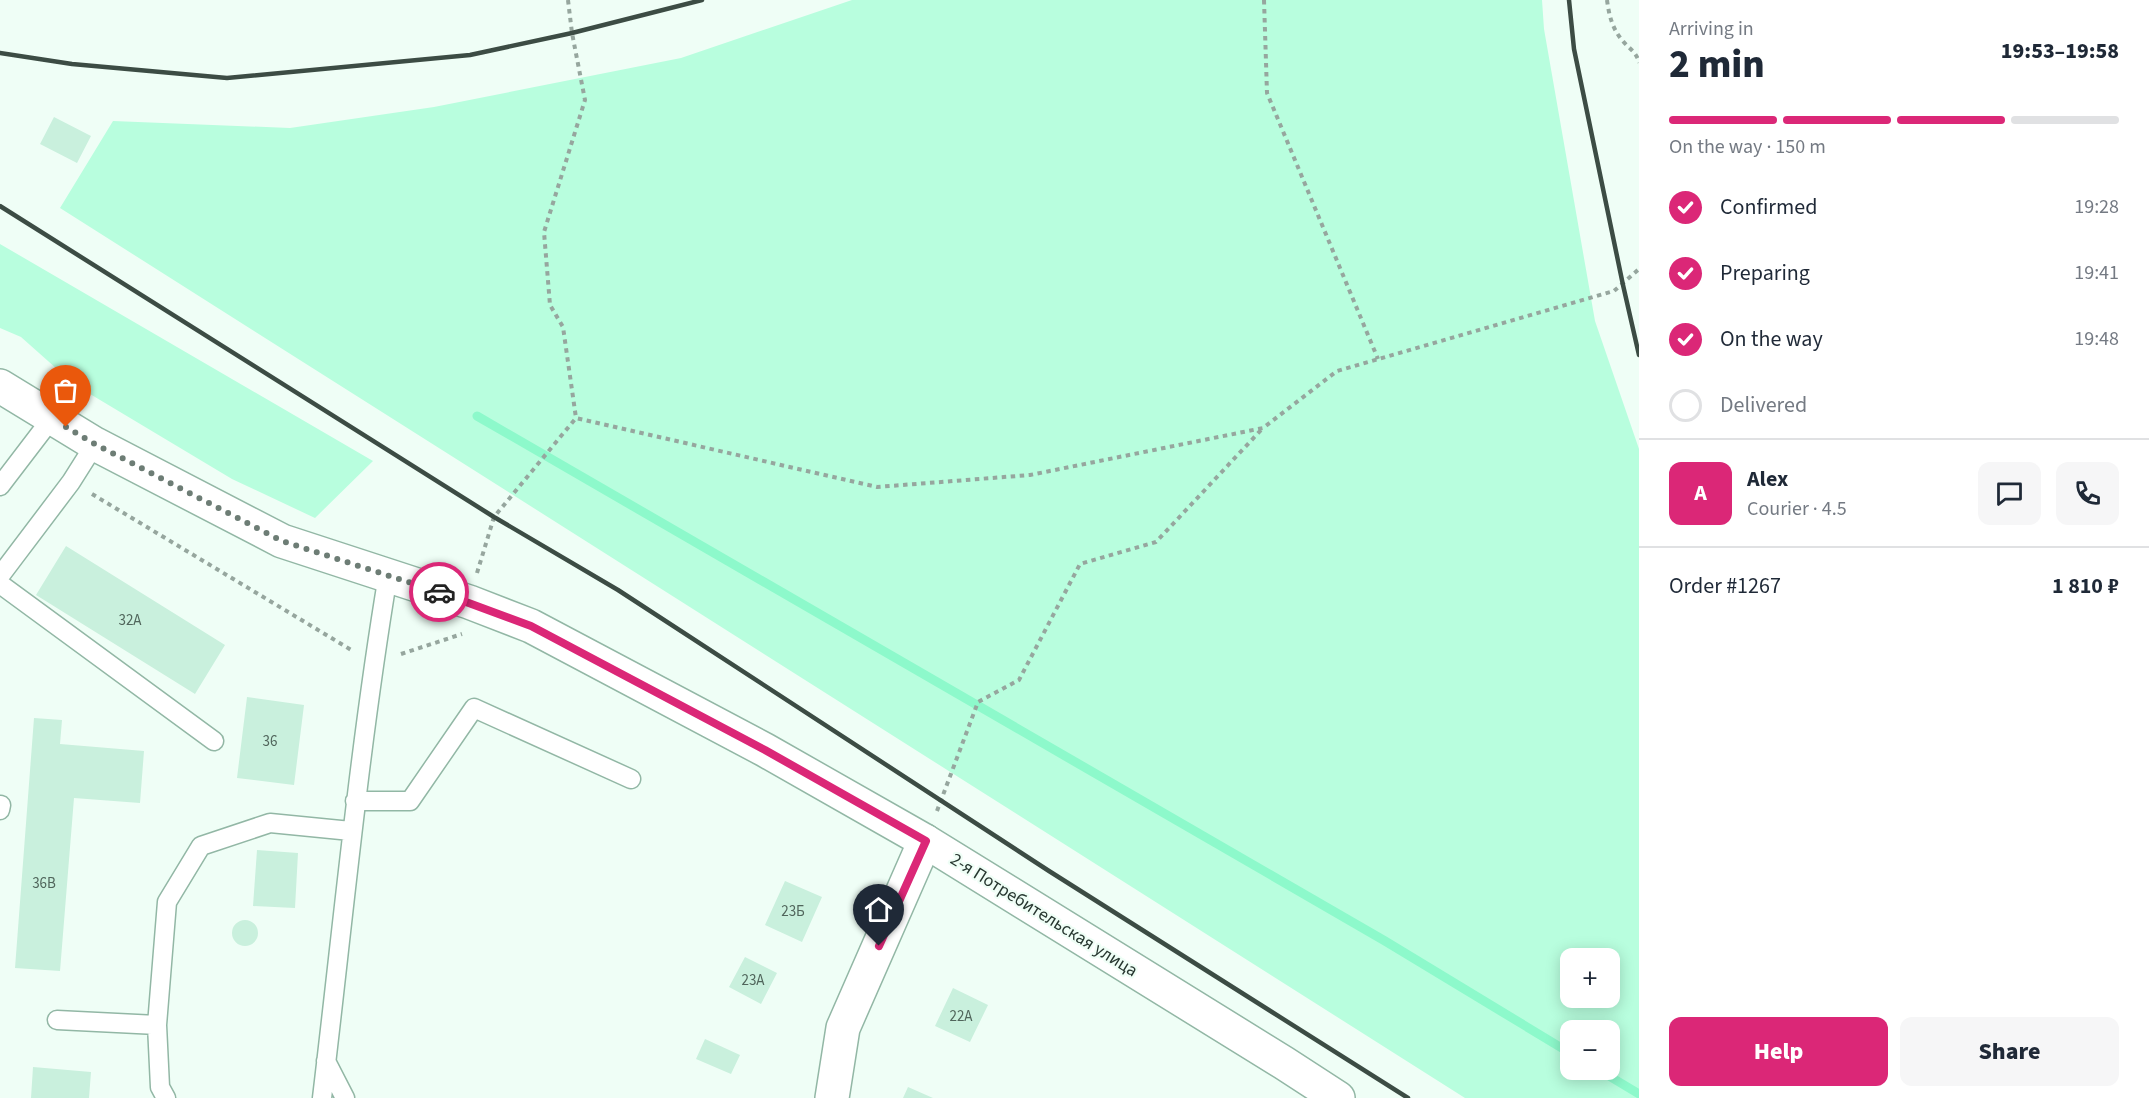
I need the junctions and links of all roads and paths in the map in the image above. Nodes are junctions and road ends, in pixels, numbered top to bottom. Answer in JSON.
{"nodes":[{"id":1,"x":568,"y":0,"type":"edge"},
{"id":2,"x":1264,"y":0,"type":"edge"},
{"id":3,"x":1607,"y":0,"type":"edge"},
{"id":4,"x":1639,"y":63,"type":"edge"},
{"id":5,"x":1639,"y":269,"type":"edge"},
{"id":6,"x":1378,"y":359,"type":"junction"},
{"id":7,"x":0,"y":386,"type":"edge"},
{"id":8,"x":52,"y":418,"type":"junction"},
{"id":9,"x":576,"y":418,"type":"junction"},
{"id":10,"x":1263,"y":428,"type":"junction"},
{"id":11,"x":95,"y":444,"type":"junction"},
{"id":12,"x":71,"y":482,"type":"junction"},
{"id":13,"x":0,"y":486,"type":"edge"},
{"id":14,"x":388,"y":575,"type":"junction"},
{"id":15,"x":0,"y":576,"type":"edge"},
{"id":16,"x":0,"y":584,"type":"edge"},
{"id":17,"x":469,"y":602,"type":"junction"},
{"id":18,"x":463,"y":634,"type":"dead end"},
{"id":19,"x":373,"y":663,"type":"junction"},
{"id":20,"x":214,"y":741,"type":"dead end"},
{"id":21,"x":632,"y":779,"type":"dead end"},
{"id":22,"x":355,"y":801,"type":"junction"},
{"id":23,"x":351,"y":831,"type":"junction"},
{"id":24,"x":926,"y":841,"type":"junction"},
{"id":25,"x":57,"y":1020,"type":"dead end"},
{"id":26,"x":157,"y":1025,"type":"junction"},
{"id":27,"x":326,"y":1061,"type":"junction"},
{"id":28,"x":166,"y":1098,"type":"edge"},
{"id":29,"x":322,"y":1098,"type":"edge"},
{"id":30,"x":345,"y":1098,"type":"edge"},
{"id":31,"x":832,"y":1098,"type":"edge"},
{"id":32,"x":1338,"y":1098,"type":"edge"}],
"edges":[{"from":1,"to":9,"type":"path"},
{"from":2,"to":6,"type":"path"},
{"from":3,"to":4,"type":"path"},
{"from":5,"to":6,"type":"path"},
{"from":6,"to":10,"type":"path"},
{"from":7,"to":8,"type":"street","name":"2-я Потребительская улица"},
{"from":8,"to":11,"type":"street","name":"2-я Потребительская улица"},
{"from":8,"to":13,"type":"lane"},
{"from":9,"to":10,"type":"path"},
{"from":9,"to":17,"type":"path"},
{"from":10,"to":24,"type":"path"},
{"from":11,"to":12,"type":"lane"},
{"from":11,"to":14,"type":"street","name":"2-я Потребительская улица"},
{"from":12,"to":15,"type":"lane"},
{"from":12,"to":19,"type":"path"},
{"from":14,"to":17,"type":"street","name":"2-я Потребительская улица"},
{"from":14,"to":19,"type":"lane"},
{"from":16,"to":20,"type":"lane"},
{"from":17,"to":24,"type":"street","name":"2-я Потребительская улица"},
{"from":18,"to":19,"type":"path"},
{"from":19,"to":22,"type":"lane"},
{"from":21,"to":22,"type":"lane"},
{"from":22,"to":23,"type":"lane"},
{"from":23,"to":26,"type":"lane"},
{"from":23,"to":27,"type":"lane"},
{"from":24,"to":31,"type":"street"},
{"from":24,"to":32,"type":"street","name":"2-я Потребительская улица"},
{"from":25,"to":26,"type":"lane"},
{"from":26,"to":28,"type":"lane"},
{"from":27,"to":29,"type":"lane"},
{"from":27,"to":30,"type":"lane"}]}
